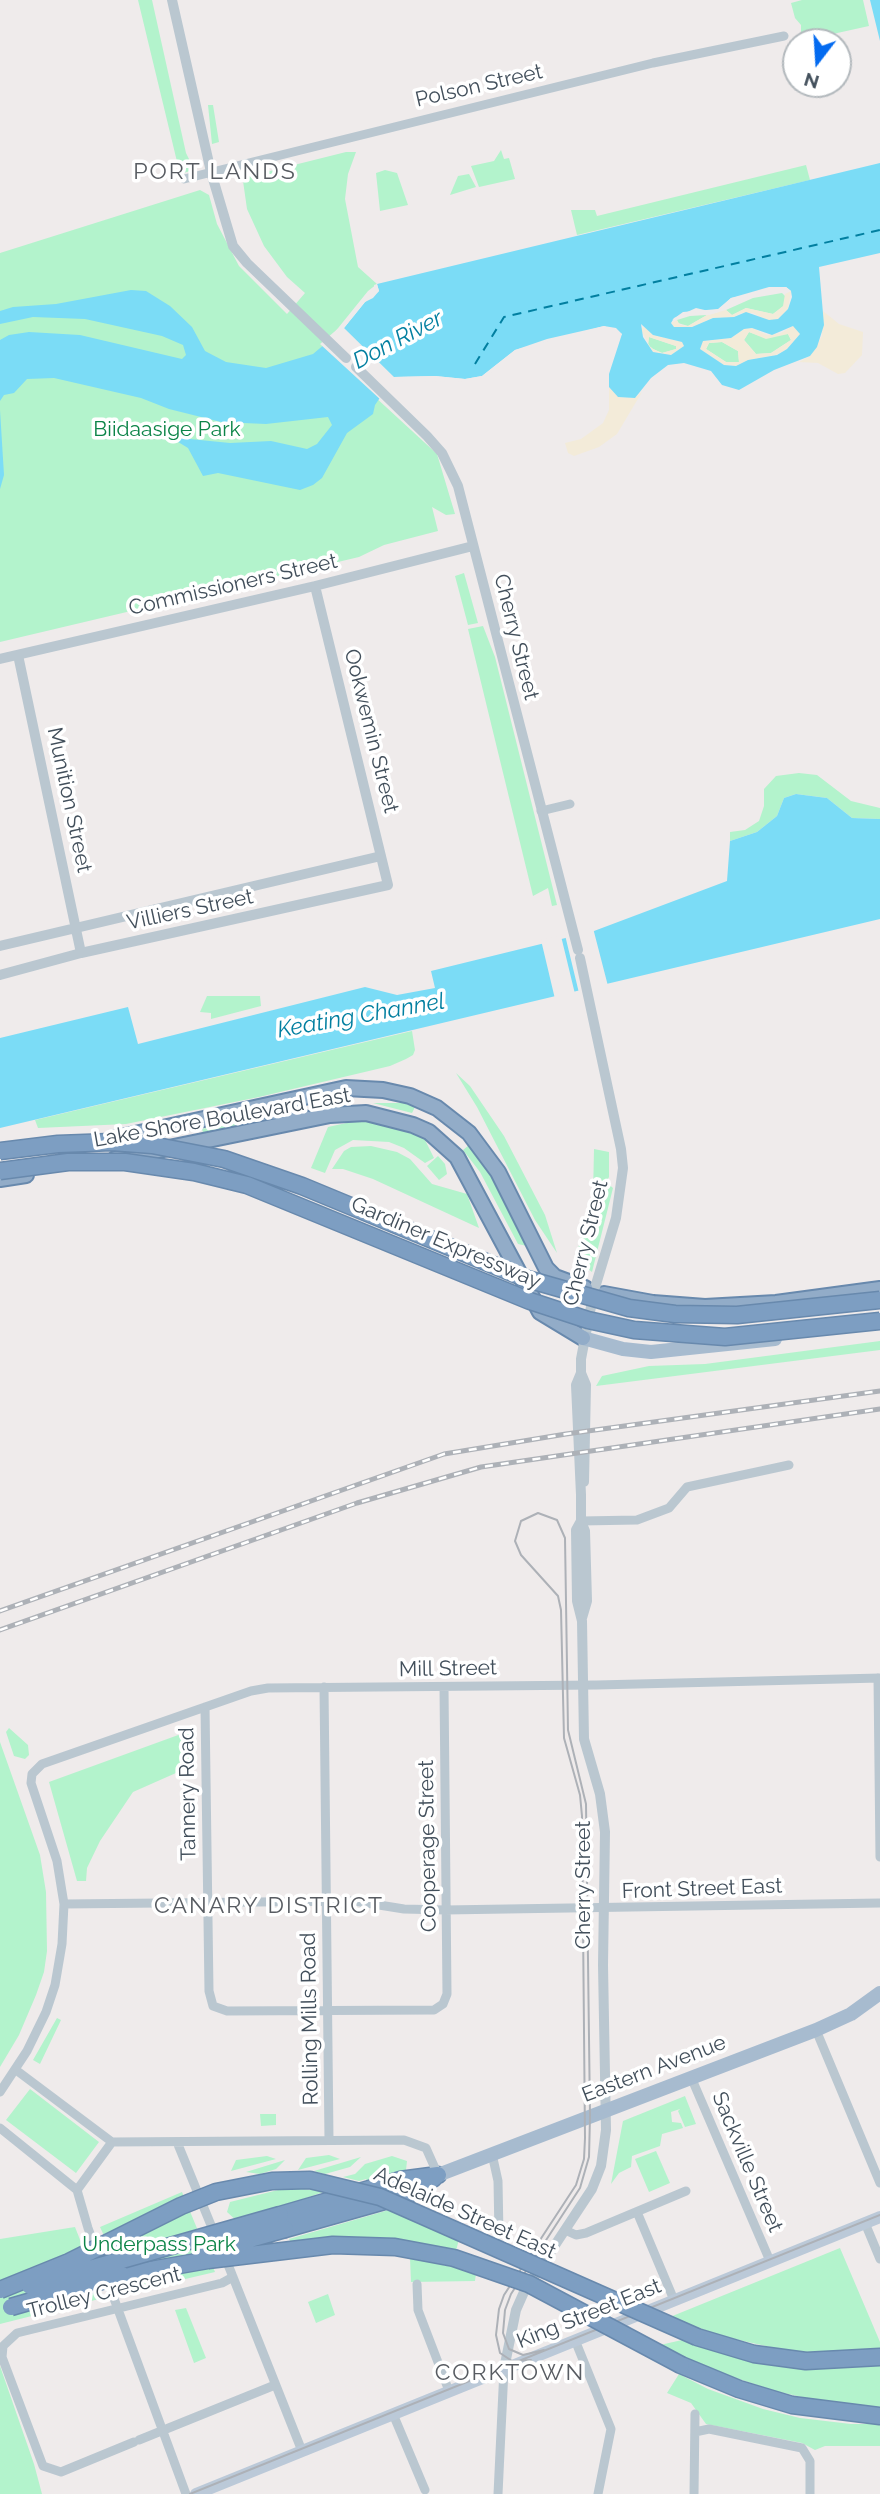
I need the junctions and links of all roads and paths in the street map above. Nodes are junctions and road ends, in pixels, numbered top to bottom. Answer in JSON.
{"nodes":[{"id":1,"x":172,"y":0,"type":"edge"},
{"id":2,"x":782,"y":36,"type":"edge"},
{"id":3,"x":211,"y":172,"type":"junction"},
{"id":4,"x":184,"y":179,"type":"dead end"},
{"id":5,"x":346,"y":358,"type":"dead end"},
{"id":6,"x":356,"y":367,"type":"dead end"},
{"id":7,"x":473,"y":546,"type":"junction"},
{"id":8,"x":315,"y":586,"type":"junction"},
{"id":9,"x":18,"y":655,"type":"junction"},
{"id":10,"x":0,"y":659,"type":"edge"},
{"id":11,"x":570,"y":804,"type":"dead end"},
{"id":12,"x":541,"y":811,"type":"junction"},
{"id":13,"x":381,"y":856,"type":"junction"},
{"id":14,"x":388,"y":885,"type":"joint"},
{"id":15,"x":77,"y":927,"type":"junction"},
{"id":16,"x":0,"y":946,"type":"edge"},
{"id":17,"x":81,"y":953,"type":"junction"},
{"id":18,"x":0,"y":975,"type":"edge"},
{"id":19,"x":255,"y":1108,"type":"junction"},
{"id":20,"x":311,"y":1119,"type":"junction"},
{"id":21,"x":0,"y":1152,"type":"edge"},
{"id":22,"x":0,"y":1171,"type":"edge"},
{"id":23,"x":0,"y":1179,"type":"edge"},
{"id":24,"x":880,"y":1289,"type":"edge"},
{"id":25,"x":594,"y":1291,"type":"junction"},
{"id":26,"x":880,"y":1300,"type":"edge"},
{"id":27,"x":880,"y":1319,"type":"edge"},
{"id":28,"x":583,"y":1338,"type":"junction"},
{"id":29,"x":789,"y":1465,"type":"dead end"},
{"id":30,"x":581,"y":1521,"type":"junction"},
{"id":31,"x":879,"y":1678,"type":"edge"},
{"id":32,"x":582,"y":1685,"type":"junction"},
{"id":33,"x":324,"y":1687,"type":"junction"},
{"id":34,"x":444,"y":1687,"type":"junction"},
{"id":35,"x":205,"y":1707,"type":"junction"},
{"id":36,"x":880,"y":1857,"type":"edge"},
{"id":37,"x":327,"y":1901,"type":"junction"},
{"id":38,"x":208,"y":1903,"type":"junction"},
{"id":39,"x":880,"y":1903,"type":"edge"},
{"id":40,"x":64,"y":1904,"type":"junction"},
{"id":41,"x":604,"y":1909,"type":"junction"},
{"id":42,"x":446,"y":1910,"type":"junction"},
{"id":43,"x":880,"y":1993,"type":"edge"},
{"id":44,"x":328,"y":2011,"type":"junction"},
{"id":45,"x":816,"y":2030,"type":"junction"},
{"id":46,"x":16,"y":2070,"type":"junction"},
{"id":47,"x":691,"y":2077,"type":"junction"},
{"id":48,"x":0,"y":2092,"type":"edge"},
{"id":49,"x":606,"y":2110,"type":"junction"},
{"id":50,"x":0,"y":2128,"type":"edge"},
{"id":51,"x":329,"y":2140,"type":"junction"},
{"id":52,"x":112,"y":2142,"type":"junction"},
{"id":53,"x":177,"y":2142,"type":"junction"},
{"id":54,"x":492,"y":2154,"type":"junction"},
{"id":55,"x":438,"y":2175,"type":"junction"},
{"id":56,"x":880,"y":2182,"type":"edge"},
{"id":57,"x":77,"y":2190,"type":"junction"},
{"id":58,"x":686,"y":2191,"type":"dead end"},
{"id":59,"x":637,"y":2212,"type":"junction"},
{"id":60,"x":880,"y":2217,"type":"edge"},
{"id":61,"x":283,"y":2222,"type":"junction"},
{"id":62,"x":865,"y":2223,"type":"junction"},
{"id":63,"x":565,"y":2230,"type":"junction"},
{"id":64,"x":499,"y":2235,"type":"dead end"},
{"id":65,"x":880,"y":2259,"type":"edge"},
{"id":66,"x":770,"y":2261,"type":"junction"},
{"id":67,"x":122,"y":2275,"type":"junction"},
{"id":68,"x":233,"y":2277,"type":"junction"},
{"id":69,"x":417,"y":2284,"type":"dead end"},
{"id":70,"x":0,"y":2292,"type":"edge"},
{"id":71,"x":674,"y":2300,"type":"junction"},
{"id":72,"x":119,"y":2306,"type":"junction"},
{"id":73,"x":4,"y":2310,"type":"edge"},
{"id":74,"x":575,"y":2340,"type":"junction"},
{"id":75,"x":880,"y":2357,"type":"edge"},
{"id":76,"x":504,"y":2369,"type":"junction"},
{"id":77,"x":275,"y":2385,"type":"junction"},
{"id":78,"x":449,"y":2391,"type":"junction"},
{"id":79,"x":393,"y":2414,"type":"junction"},
{"id":80,"x":695,"y":2414,"type":"dead end"},
{"id":81,"x":880,"y":2416,"type":"edge"},
{"id":82,"x":164,"y":2431,"type":"junction"},
{"id":83,"x":695,"y":2432,"type":"junction"},
{"id":84,"x":302,"y":2451,"type":"junction"},
{"id":85,"x":425,"y":2490,"type":"dead end"},
{"id":86,"x":186,"y":2494,"type":"edge"},
{"id":87,"x":195,"y":2494,"type":"edge"},
{"id":88,"x":499,"y":2494,"type":"edge"},
{"id":89,"x":598,"y":2494,"type":"edge"},
{"id":90,"x":694,"y":2494,"type":"edge"},
{"id":91,"x":810,"y":2494,"type":"edge"}],
"edges":[{"from":1,"to":3,"type":"street"},
{"from":2,"to":3,"type":"street","name":"Polson Street"},
{"from":3,"to":4,"type":"street","name":"Polson Street"},
{"from":3,"to":5,"type":"street"},
{"from":6,"to":7,"type":"street","name":"Cherry Street"},
{"from":7,"to":8,"type":"street","name":"Commissioners Street"},
{"from":7,"to":12,"type":"street","name":"Cherry Street"},
{"from":8,"to":9,"type":"street","name":"Commissioners Street"},
{"from":8,"to":13,"type":"street","name":"Ookwemin Street"},
{"from":9,"to":10,"type":"street","name":"Commissioners Street"},
{"from":9,"to":15,"type":"street","name":"Munition Street"},
{"from":11,"to":12,"type":"street"},
{"from":12,"to":25,"type":"street","name":"Cherry Street"},
{"from":13,"to":14,"type":"street","name":"Ookwemin Street"},
{"from":13,"to":15,"type":"street","name":"Villiers Street"},
{"from":14,"to":17,"type":"street","name":"Villiers Street"},
{"from":15,"to":16,"type":"street","name":"Villiers Street"},
{"from":15,"to":17,"type":"street","name":"Munition Street"},
{"from":17,"to":18,"type":"street","name":"Villiers Street"},
{"from":19,"to":20,"type":"highway"},
{"from":19,"to":21,"type":"highway","name":"Lake Shore Boulevard East"},
{"from":19,"to":25,"type":"highway","name":"Lake Shore Boulevard East"},
{"from":20,"to":23,"type":"highway","name":"Lake Shore Boulevard East"},
{"from":20,"to":28,"type":"highway","name":"Lake Shore Boulevard East"},
{"from":21,"to":26,"type":"highway","name":"Gardiner Expressway","bridge":true},
{"from":22,"to":27,"type":"highway","name":"Gardiner Expressway","bridge":true},
{"from":24,"to":25,"type":"highway","name":"Lake Shore Boulevard East"},
{"from":25,"to":28,"type":"street","name":"Cherry Street"},
{"from":27,"to":28,"type":"main road","name":"Lake Shore Boulevard East"},
{"from":28,"to":30,"type":"street","name":"Cherry Street"},
{"from":29,"to":30,"type":"street"},
{"from":30,"to":32,"type":"street","name":"Cherry Street"},
{"from":31,"to":32,"type":"street","name":"Mill Street"},
{"from":31,"to":36,"type":"street"},
{"from":32,"to":34,"type":"street","name":"Mill Street"},
{"from":32,"to":41,"type":"street","name":"Cherry Street"},
{"from":33,"to":34,"type":"street","name":"Mill Street"},
{"from":33,"to":35,"type":"street","name":"Mill Street"},
{"from":33,"to":37,"type":"street","name":"Rolling Mills Road"},
{"from":34,"to":42,"type":"street","name":"Cooperage Street"},
{"from":35,"to":38,"type":"street","name":"Tannery Road"},
{"from":35,"to":40,"type":"street","name":"Mill Street"},
{"from":37,"to":38,"type":"street","name":"Front Street East"},
{"from":37,"to":42,"type":"street","name":"Front Street East"},
{"from":37,"to":44,"type":"street","name":"Rolling Mills Road"},
{"from":38,"to":40,"type":"street","name":"Front Street East"},
{"from":38,"to":44,"type":"street","name":"Tannery Road"},
{"from":39,"to":41,"type":"street","name":"Front Street East"},
{"from":40,"to":46,"type":"street"},
{"from":41,"to":42,"type":"street","name":"Front Street East"},
{"from":41,"to":49,"type":"street","name":"Cherry Street"},
{"from":42,"to":44,"type":"street","name":"Cooperage Street"},
{"from":43,"to":45,"type":"main road","name":"Eastern Avenue"},
{"from":44,"to":51,"type":"street","name":"Rolling Mills Road"},
{"from":45,"to":47,"type":"main road","name":"Eastern Avenue"},
{"from":45,"to":56,"type":"street"},
{"from":46,"to":48,"type":"street"},
{"from":46,"to":52,"type":"street"},
{"from":47,"to":49,"type":"main road","name":"Eastern Avenue"},
{"from":47,"to":66,"type":"street","name":"Sackville Street"},
{"from":49,"to":54,"type":"main road","name":"Eastern Avenue"},
{"from":49,"to":63,"type":"street","name":"Cherry Street"},
{"from":50,"to":57,"type":"street"},
{"from":51,"to":53,"type":"street"},
{"from":51,"to":55,"type":"street"},
{"from":52,"to":53,"type":"street"},
{"from":52,"to":57,"type":"street"},
{"from":53,"to":68,"type":"street"},
{"from":54,"to":55,"type":"main road","name":"Eastern Avenue"},
{"from":54,"to":64,"type":"street"},
{"from":55,"to":61,"type":"highway","name":"Eastern Avenue"},
{"from":57,"to":72,"type":"street"},
{"from":58,"to":59,"type":"street"},
{"from":59,"to":63,"type":"street"},
{"from":59,"to":71,"type":"street"},
{"from":60,"to":62,"type":"main road","name":"King Street East"},
{"from":61,"to":67,"type":"highway","name":"Eastern Avenue","bridge":true},
{"from":61,"to":70,"type":"highway","name":"Eastern Avenue","bridge":true},
{"from":62,"to":65,"type":"street"},
{"from":62,"to":66,"type":"main road","name":"King Street East"},
{"from":63,"to":76,"type":"street","name":"Cherry Street"},
{"from":66,"to":71,"type":"main road","name":"King Street East"},
{"from":67,"to":73,"type":"highway","name":"Eastern Avenue","bridge":true},
{"from":67,"to":81,"type":"highway","bridge":true},
{"from":68,"to":72,"type":"street","name":"Trolley Crescent"},
{"from":68,"to":77,"type":"street"},
{"from":69,"to":78,"type":"street"},
{"from":70,"to":75,"type":"highway","name":"Adelaide Street East","bridge":true},
{"from":71,"to":74,"type":"main road","name":"King Street East"},
{"from":72,"to":82,"type":"street"},
{"from":72,"to":82,"type":"street","name":"Trolley Crescent"},
{"from":74,"to":76,"type":"main road","name":"King Street East"},
{"from":74,"to":89,"type":"street"},
{"from":76,"to":78,"type":"main road","name":"King Street East"},
{"from":76,"to":88,"type":"street"},
{"from":77,"to":82,"type":"street","name":"Trolley Crescent"},
{"from":77,"to":84,"type":"street"},
{"from":78,"to":79,"type":"main road","name":"King Street East"},
{"from":79,"to":84,"type":"main road","name":"King Street East"},
{"from":79,"to":85,"type":"street"},
{"from":80,"to":83,"type":"street"},
{"from":82,"to":86,"type":"street"},
{"from":83,"to":90,"type":"street"},
{"from":83,"to":91,"type":"street"},
{"from":84,"to":87,"type":"main road","name":"King Street East"}]}
